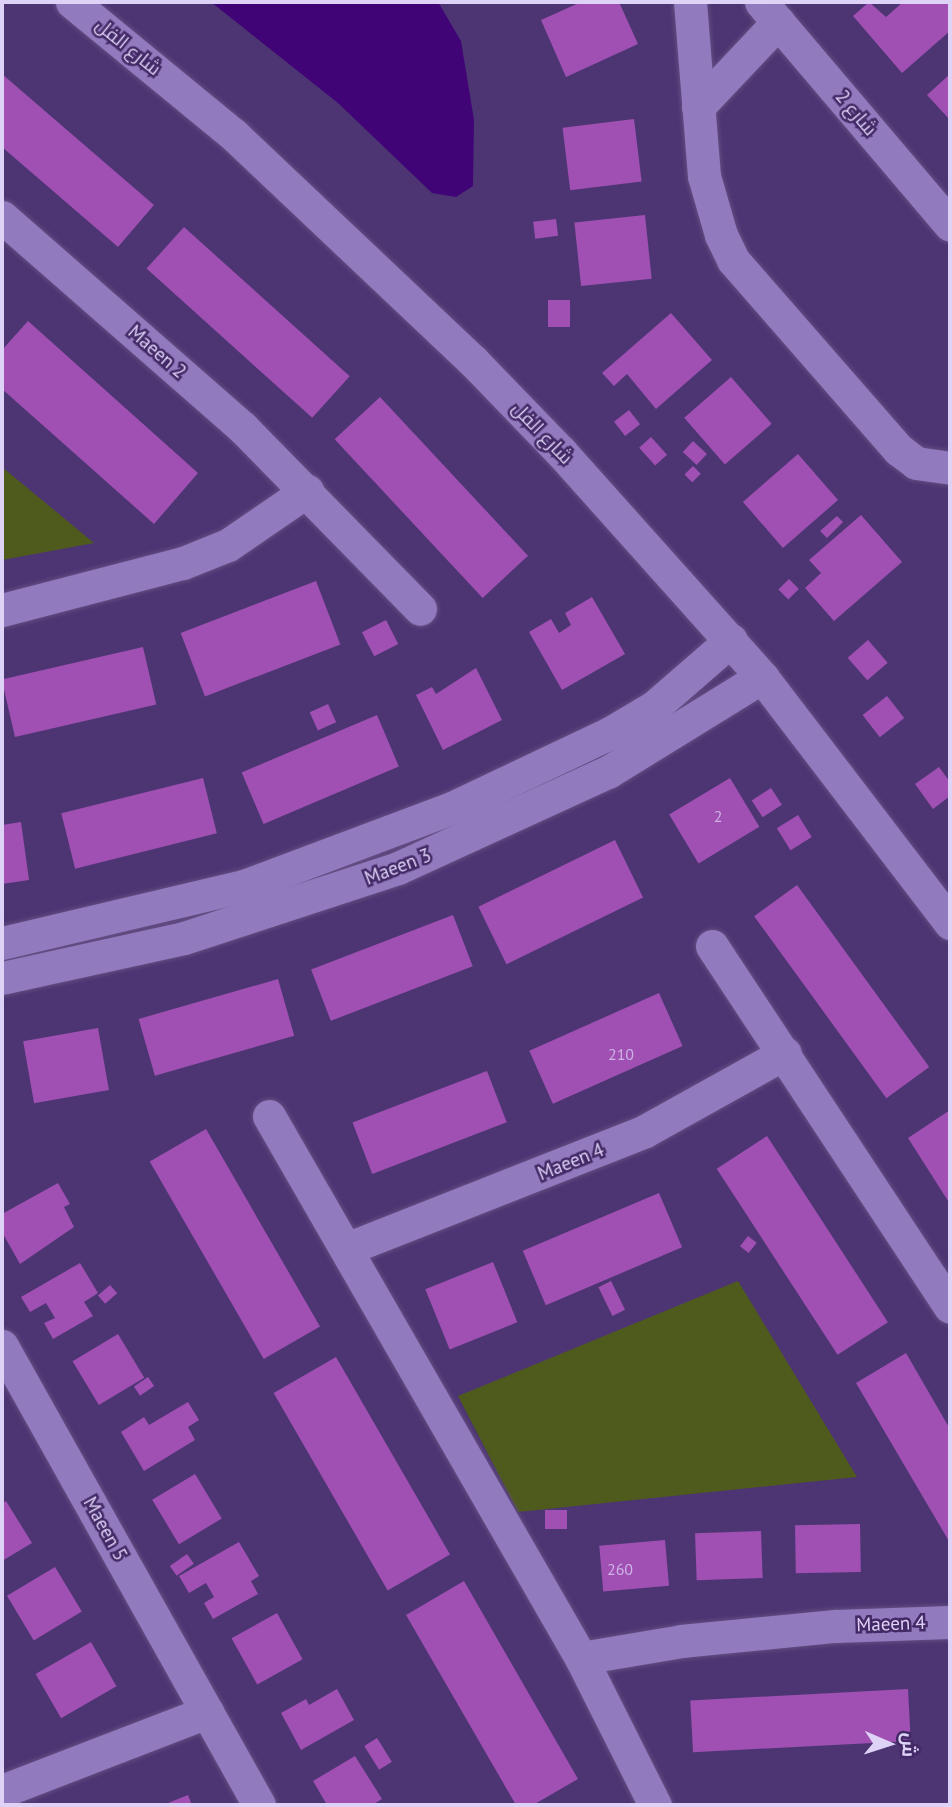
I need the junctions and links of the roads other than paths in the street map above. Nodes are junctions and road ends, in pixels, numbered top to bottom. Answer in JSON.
{"nodes":[{"id":1,"x":72,"y":2,"type":"edge"},
{"id":2,"x":690,"y":2,"type":"edge"},
{"id":3,"x":770,"y":12,"type":"edge"},
{"id":4,"x":698,"y":107,"type":"junction"},
{"id":5,"x":2,"y":217,"type":"edge"},
{"id":6,"x":950,"y":225,"type":"edge"},
{"id":7,"x":950,"y":468,"type":"edge"},
{"id":8,"x":307,"y":491,"type":"junction"},
{"id":9,"x":420,"y":609,"type":"dead end"},
{"id":10,"x":2,"y":610,"type":"edge"},
{"id":11,"x":731,"y":640,"type":"junction"},
{"id":12,"x":762,"y":677,"type":"junction"},
{"id":13,"x":950,"y":923,"type":"edge"},
{"id":14,"x":2,"y":943,"type":"edge"},
{"id":15,"x":712,"y":946,"type":"dead end"},
{"id":16,"x":2,"y":978,"type":"edge"},
{"id":17,"x":785,"y":1053,"type":"junction"},
{"id":18,"x":269,"y":1116,"type":"dead end"},
{"id":19,"x":346,"y":1249,"type":"junction"},
{"id":20,"x":950,"y":1307,"type":"edge"},
{"id":21,"x":2,"y":1346,"type":"edge"},
{"id":22,"x":950,"y":1622,"type":"edge"},
{"id":23,"x":581,"y":1658,"type":"junction"},
{"id":24,"x":207,"y":1712,"type":"junction"},
{"id":25,"x":2,"y":1791,"type":"edge"},
{"id":26,"x":259,"y":1805,"type":"edge"},
{"id":27,"x":655,"y":1805,"type":"edge"}],
"edges":[{"from":1,"to":11,"type":"street","name":"شارع الفل"},
{"from":2,"to":4,"type":"street"},
{"from":3,"to":4,"type":"street"},
{"from":3,"to":6,"type":"street","name":"شارع 2"},
{"from":4,"to":7,"type":"street"},
{"from":5,"to":8,"type":"street","name":"Maeen 2"},
{"from":8,"to":9,"type":"street","name":"Maeen 2"},
{"from":8,"to":10,"type":"street"},
{"from":11,"to":12,"type":"street","name":"شارع الفل"},
{"from":11,"to":14,"type":"street","name":"Maeen 3"},
{"from":12,"to":13,"type":"street","name":"شارع الفل"},
{"from":12,"to":16,"type":"street","name":"Maeen 3"},
{"from":15,"to":17,"type":"street"},
{"from":17,"to":19,"type":"street","name":"Maeen 4"},
{"from":17,"to":20,"type":"street"},
{"from":18,"to":19,"type":"street"},
{"from":19,"to":23,"type":"street"},
{"from":21,"to":24,"type":"street","name":"Maeen 5"},
{"from":22,"to":23,"type":"street","name":"Maeen 4"},
{"from":23,"to":27,"type":"street"},
{"from":24,"to":25,"type":"street"},
{"from":24,"to":26,"type":"street","name":"Maeen 5"}]}
